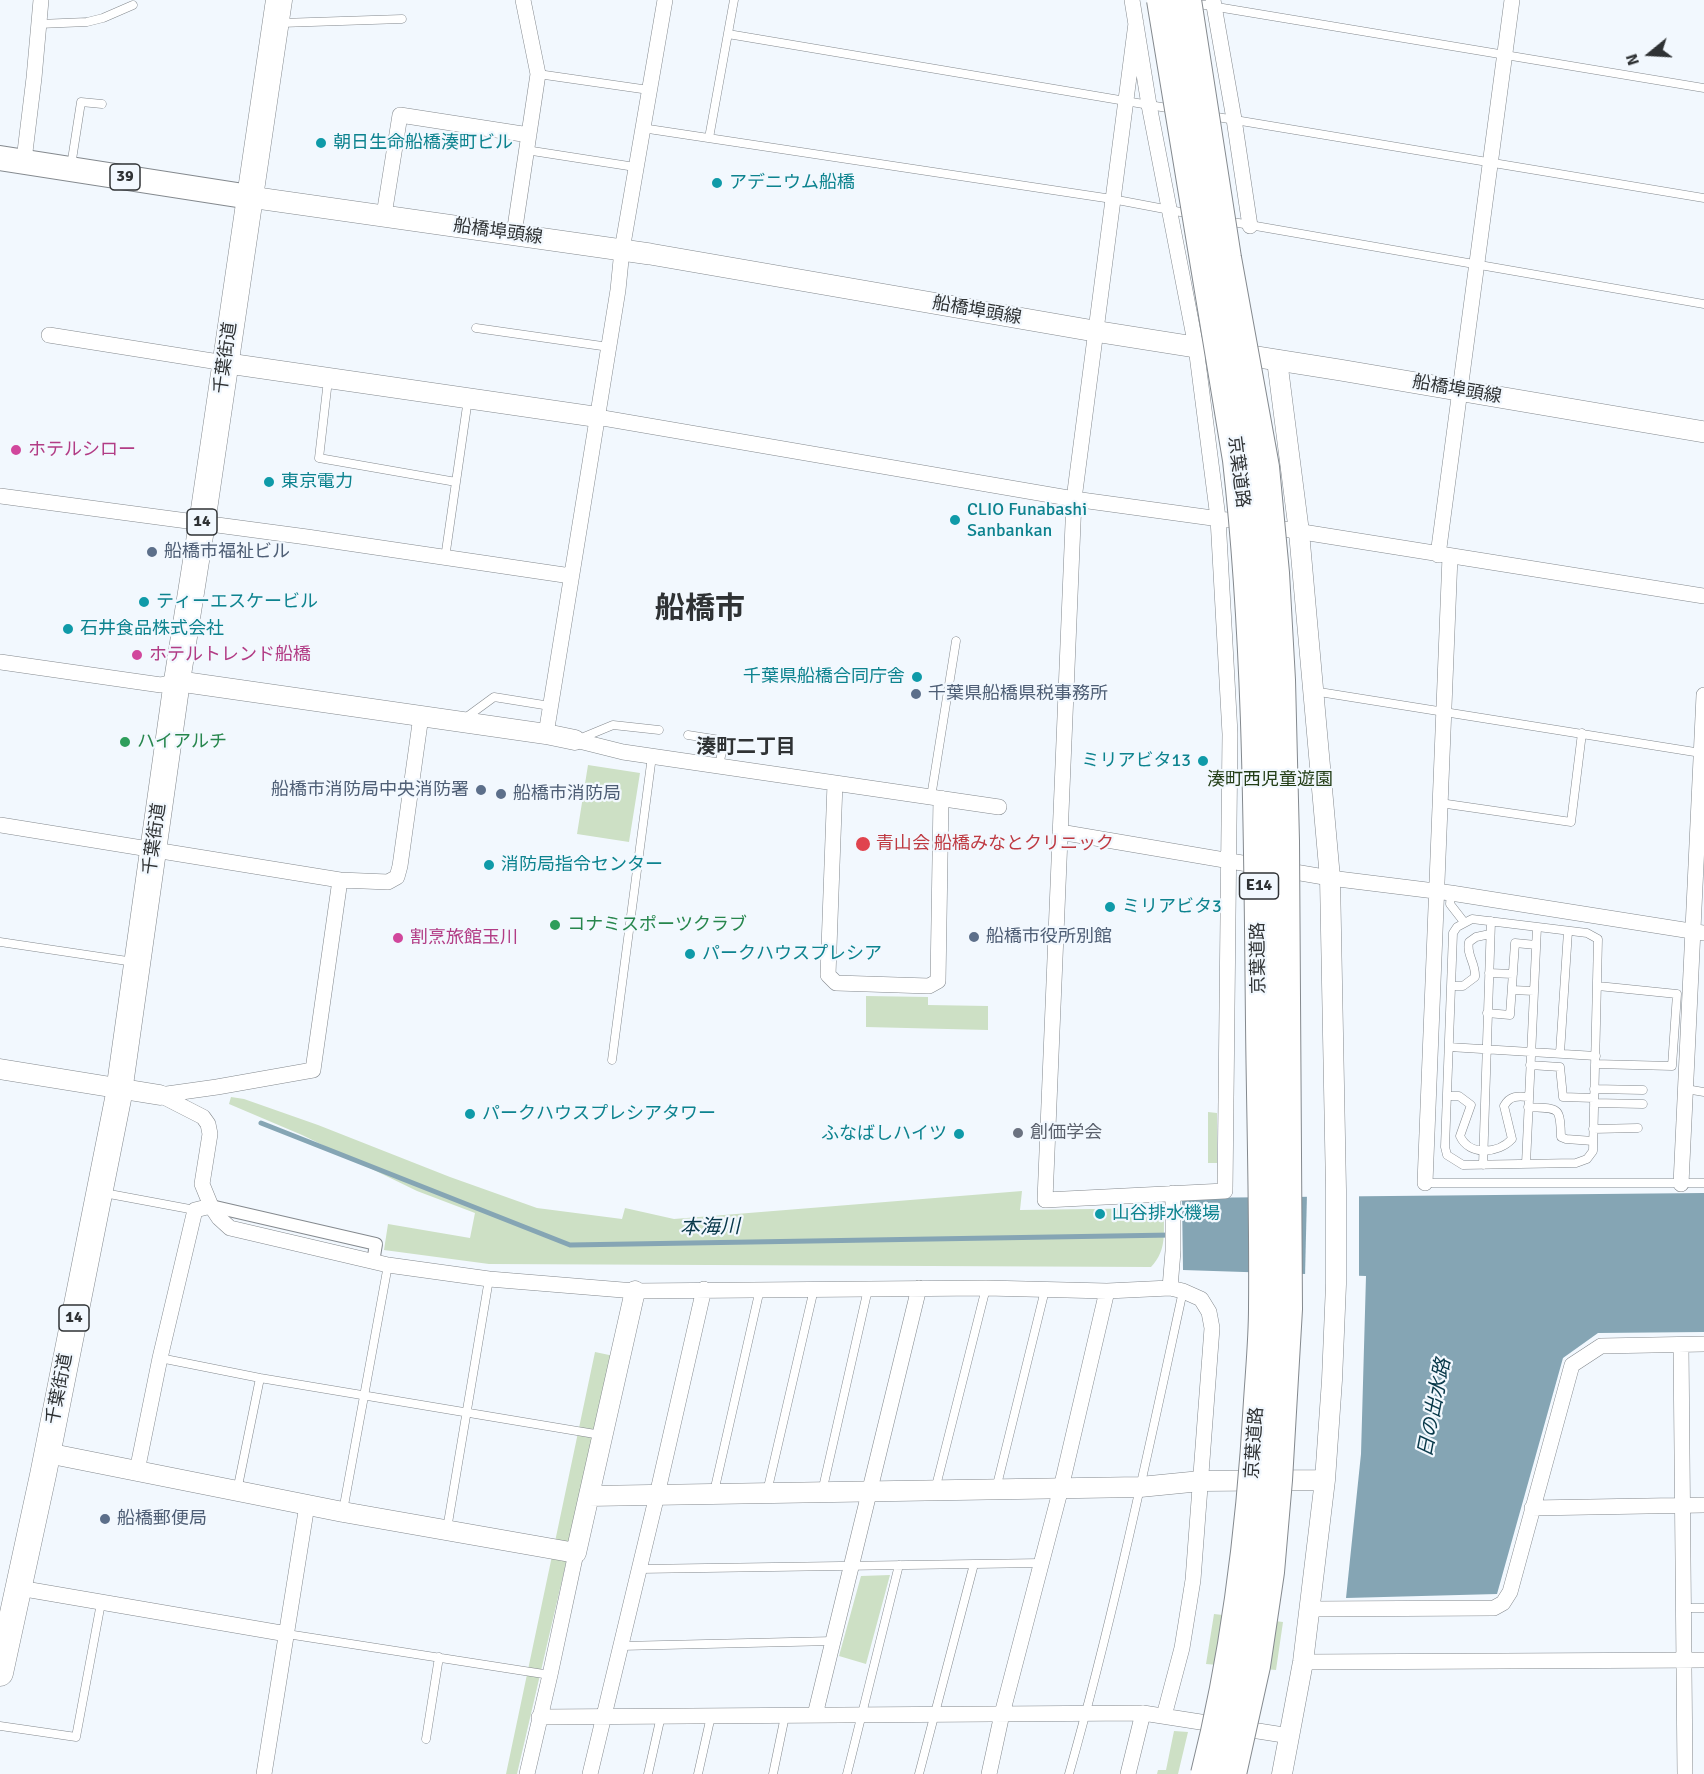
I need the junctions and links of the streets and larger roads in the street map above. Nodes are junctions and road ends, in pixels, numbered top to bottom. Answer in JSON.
{"nodes":[{"id":1,"x":41,"y":0,"type":"edge"},
{"id":2,"x":523,"y":0,"type":"edge"},
{"id":3,"x":664,"y":0,"type":"edge"},
{"id":4,"x":1132,"y":0,"type":"edge"},
{"id":5,"x":1161,"y":0,"type":"edge"},
{"id":6,"x":1187,"y":0,"type":"edge"},
{"id":7,"x":1512,"y":0,"type":"edge"},
{"id":8,"x":1214,"y":4,"type":"edge"},
{"id":9,"x":277,"y":11,"type":"edge"},
{"id":10,"x":1136,"y":23,"type":"junction"},
{"id":11,"x":528,"y":142,"type":"junction"},
{"id":12,"x":12,"y":159,"type":"edge"},
{"id":13,"x":250,"y":197,"type":"junction"},
{"id":14,"x":384,"y":215,"type":"junction"},
{"id":15,"x":1250,"y":225,"type":"road end"},
{"id":16,"x":514,"y":234,"type":"junction"},
{"id":17,"x":622,"y":250,"type":"junction"},
{"id":18,"x":1095,"y":331,"type":"junction"},
{"id":19,"x":49,"y":335,"type":"dead end"},
{"id":20,"x":1196,"y":347,"type":"junction"},
{"id":21,"x":1277,"y":360,"type":"junction"},
{"id":22,"x":225,"y":363,"type":"junction"},
{"id":23,"x":1460,"y":390,"type":"junction"},
{"id":24,"x":597,"y":417,"type":"junction"},
{"id":25,"x":1704,"y":432,"type":"edge"},
{"id":26,"x":0,"y":496,"type":"edge"},
{"id":27,"x":1074,"y":499,"type":"junction"},
{"id":28,"x":1218,"y":518,"type":"junction"},
{"id":29,"x":202,"y":523,"type":"junction"},
{"id":30,"x":1299,"y":532,"type":"junction"},
{"id":31,"x":1444,"y":555,"type":"junction"},
{"id":32,"x":571,"y":576,"type":"junction"},
{"id":33,"x":1704,"y":596,"type":"edge"},
{"id":34,"x":0,"y":662,"type":"edge"},
{"id":35,"x":177,"y":681,"type":"junction"},
{"id":36,"x":1704,"y":695,"type":"edge"},
{"id":37,"x":421,"y":716,"type":"junction"},
{"id":38,"x":546,"y":734,"type":"junction"},
{"id":39,"x":575,"y":740,"type":"joint"},
{"id":40,"x":1703,"y":753,"type":"edge"},
{"id":41,"x":835,"y":783,"type":"junction"},
{"id":42,"x":936,"y":798,"type":"junction"},
{"id":43,"x":999,"y":807,"type":"dead end"},
{"id":44,"x":0,"y":825,"type":"edge"},
{"id":45,"x":1060,"y":832,"type":"junction"},
{"id":46,"x":153,"y":850,"type":"junction"},
{"id":47,"x":1227,"y":859,"type":"junction"},
{"id":48,"x":1330,"y":878,"type":"junction"},
{"id":49,"x":340,"y":880,"type":"junction"},
{"id":50,"x":1444,"y":892,"type":"junction"},
{"id":51,"x":1698,"y":932,"type":"edge"},
{"id":52,"x":0,"y":1069,"type":"edge"},
{"id":53,"x":120,"y":1088,"type":"junction"},
{"id":54,"x":160,"y":1095,"type":"junction"},
{"id":55,"x":1425,"y":1183,"type":"road end"},
{"id":56,"x":1682,"y":1184,"type":"road end"},
{"id":57,"x":1173,"y":1192,"type":"junction"},
{"id":58,"x":211,"y":1206,"type":"junction"},
{"id":59,"x":919,"y":1288,"type":"junction"},
{"id":60,"x":1177,"y":1289,"type":"junction"},
{"id":61,"x":704,"y":1290,"type":"junction"},
{"id":62,"x":635,"y":1291,"type":"junction"},
{"id":63,"x":1107,"y":1291,"type":"junction"},
{"id":64,"x":1704,"y":1344,"type":"edge"},
{"id":65,"x":1681,"y":1345,"type":"junction"},
{"id":66,"x":47,"y":1453,"type":"junction"},
{"id":67,"x":137,"y":1471,"type":"junction"},
{"id":68,"x":1325,"y":1480,"type":"junction"},
{"id":69,"x":1201,"y":1481,"type":"junction"},
{"id":70,"x":1061,"y":1488,"type":"junction"},
{"id":71,"x":871,"y":1491,"type":"junction"},
{"id":72,"x":657,"y":1495,"type":"junction"},
{"id":73,"x":589,"y":1496,"type":"junction"},
{"id":74,"x":307,"y":1505,"type":"junction"},
{"id":75,"x":1683,"y":1505,"type":"junction"},
{"id":76,"x":1704,"y":1505,"type":"edge"},
{"id":77,"x":1532,"y":1508,"type":"junction"},
{"id":78,"x":576,"y":1552,"type":"junction"},
{"id":79,"x":19,"y":1588,"type":"junction"},
{"id":80,"x":1310,"y":1609,"type":"junction"},
{"id":81,"x":287,"y":1634,"type":"junction"},
{"id":82,"x":1684,"y":1660,"type":"junction"},
{"id":83,"x":1704,"y":1660,"type":"edge"},
{"id":84,"x":1303,"y":1662,"type":"junction"},
{"id":85,"x":0,"y":1673,"type":"edge"},
{"id":86,"x":1143,"y":1713,"type":"junction"},
{"id":87,"x":1002,"y":1714,"type":"junction"},
{"id":88,"x":815,"y":1715,"type":"junction"},
{"id":89,"x":1164,"y":1716,"type":"junction"},
{"id":90,"x":603,"y":1717,"type":"junction"},
{"id":91,"x":539,"y":1718,"type":"junction"},
{"id":92,"x":1290,"y":1736,"type":"junction"},
{"id":93,"x":264,"y":1774,"type":"edge"},
{"id":94,"x":526,"y":1774,"type":"edge"},
{"id":95,"x":590,"y":1774,"type":"edge"},
{"id":96,"x":989,"y":1774,"type":"edge"},
{"id":97,"x":1128,"y":1774,"type":"edge"},
{"id":98,"x":1205,"y":1774,"type":"edge"},
{"id":99,"x":1233,"y":1774,"type":"edge"},
{"id":100,"x":1282,"y":1774,"type":"edge"},
{"id":101,"x":1685,"y":1774,"type":"edge"}],
"edges":[{"from":1,"to":12,"type":"street"},
{"from":2,"to":11,"type":"street"},
{"from":3,"to":17,"type":"street"},
{"from":4,"to":10,"type":"street"},
{"from":5,"to":98,"type":"highway","name":"京葉道路","number":"E14","bridge":true},
{"from":6,"to":99,"type":"highway","name":"京葉道路","number":"E14","bridge":true},
{"from":7,"to":23,"type":"street"},
{"from":8,"to":15,"type":"street"},
{"from":9,"to":13,"type":"highway","name":"千葉街道","number":"14"},
{"from":10,"to":18,"type":"street"},
{"from":10,"to":20,"type":"street"},
{"from":11,"to":14,"type":"street"},
{"from":11,"to":16,"type":"street"},
{"from":12,"to":13,"type":"main road","number":"39"},
{"from":13,"to":14,"type":"main road","name":"船橋埠頭線"},
{"from":13,"to":22,"type":"highway","name":"千葉街道","number":"14"},
{"from":14,"to":16,"type":"main road","name":"船橋埠頭線"},
{"from":16,"to":17,"type":"main road","name":"船橋埠頭線"},
{"from":17,"to":18,"type":"main road","name":"船橋埠頭線"},
{"from":17,"to":24,"type":"street"},
{"from":18,"to":20,"type":"main road","name":"船橋埠頭線"},
{"from":18,"to":27,"type":"street"},
{"from":19,"to":22,"type":"street"},
{"from":20,"to":21,"type":"main road","name":"船橋埠頭線"},
{"from":20,"to":28,"type":"street"},
{"from":21,"to":23,"type":"main road","name":"船橋埠頭線"},
{"from":21,"to":30,"type":"street"},
{"from":22,"to":24,"type":"street"},
{"from":22,"to":29,"type":"highway","name":"千葉街道","number":"14"},
{"from":23,"to":25,"type":"main road","name":"船橋埠頭線"},
{"from":23,"to":31,"type":"street"},
{"from":24,"to":27,"type":"street"},
{"from":24,"to":32,"type":"street"},
{"from":26,"to":29,"type":"street"},
{"from":27,"to":28,"type":"street"},
{"from":27,"to":45,"type":"street"},
{"from":28,"to":30,"type":"street"},
{"from":28,"to":47,"type":"street"},
{"from":29,"to":32,"type":"street"},
{"from":29,"to":35,"type":"highway","name":"千葉街道","number":"14"},
{"from":30,"to":31,"type":"street"},
{"from":30,"to":48,"type":"street"},
{"from":31,"to":33,"type":"street"},
{"from":31,"to":50,"type":"street"},
{"from":32,"to":38,"type":"street"},
{"from":34,"to":35,"type":"street"},
{"from":35,"to":37,"type":"street"},
{"from":35,"to":46,"type":"highway","name":"千葉街道","number":"14"},
{"from":36,"to":40,"type":"street"},
{"from":37,"to":38,"type":"street"},
{"from":37,"to":49,"type":"street"},
{"from":38,"to":39,"type":"street"},
{"from":39,"to":41,"type":"street"},
{"from":40,"to":51,"type":"street"},
{"from":41,"to":42,"type":"street"},
{"from":41,"to":42,"type":"street"},
{"from":42,"to":43,"type":"street"},
{"from":44,"to":46,"type":"street"},
{"from":45,"to":47,"type":"street"},
{"from":45,"to":57,"type":"street"},
{"from":46,"to":49,"type":"street"},
{"from":46,"to":53,"type":"highway","name":"千葉街道","number":"14"},
{"from":47,"to":48,"type":"street"},
{"from":47,"to":57,"type":"street"},
{"from":48,"to":50,"type":"street"},
{"from":48,"to":68,"type":"street"},
{"from":49,"to":54,"type":"street"},
{"from":50,"to":51,"type":"street"},
{"from":50,"to":55,"type":"street"},
{"from":51,"to":56,"type":"street"},
{"from":52,"to":53,"type":"street"},
{"from":53,"to":54,"type":"street"},
{"from":53,"to":66,"type":"highway","name":"千葉街道","number":"14"},
{"from":54,"to":58,"type":"street"},
{"from":57,"to":60,"type":"street"},
{"from":58,"to":62,"type":"street"},
{"from":58,"to":67,"type":"street"},
{"from":59,"to":61,"type":"street"},
{"from":59,"to":63,"type":"street"},
{"from":59,"to":71,"type":"street"},
{"from":60,"to":63,"type":"street"},
{"from":60,"to":69,"type":"street"},
{"from":61,"to":62,"type":"street"},
{"from":61,"to":72,"type":"street"},
{"from":62,"to":73,"type":"street"},
{"from":63,"to":70,"type":"street"},
{"from":64,"to":65,"type":"street"},
{"from":65,"to":75,"type":"street"},
{"from":65,"to":77,"type":"street"},
{"from":66,"to":67,"type":"street"},
{"from":66,"to":79,"type":"highway","name":"千葉街道","number":"14"},
{"from":67,"to":74,"type":"street"},
{"from":68,"to":69,"type":"street"},
{"from":68,"to":80,"type":"street"},
{"from":69,"to":70,"type":"street"},
{"from":69,"to":89,"type":"street"},
{"from":70,"to":71,"type":"street"},
{"from":70,"to":87,"type":"street"},
{"from":71,"to":72,"type":"street"},
{"from":71,"to":88,"type":"street"},
{"from":72,"to":73,"type":"street"},
{"from":72,"to":90,"type":"street"},
{"from":73,"to":78,"type":"street"},
{"from":74,"to":78,"type":"street"},
{"from":74,"to":81,"type":"street"},
{"from":75,"to":76,"type":"street"},
{"from":75,"to":77,"type":"street"},
{"from":75,"to":82,"type":"street"},
{"from":77,"to":80,"type":"street"},
{"from":78,"to":91,"type":"street"},
{"from":79,"to":81,"type":"street"},
{"from":79,"to":85,"type":"highway","name":"千葉街道","number":"14"},
{"from":80,"to":84,"type":"street"},
{"from":81,"to":93,"type":"street"},
{"from":82,"to":83,"type":"street"},
{"from":82,"to":84,"type":"street"},
{"from":82,"to":101,"type":"street"},
{"from":84,"to":92,"type":"street"},
{"from":86,"to":87,"type":"street"},
{"from":86,"to":89,"type":"street"},
{"from":86,"to":97,"type":"street"},
{"from":87,"to":88,"type":"street"},
{"from":87,"to":96,"type":"street"},
{"from":88,"to":90,"type":"street"},
{"from":89,"to":92,"type":"street"},
{"from":90,"to":91,"type":"street"},
{"from":90,"to":95,"type":"street"},
{"from":91,"to":94,"type":"street"},
{"from":92,"to":100,"type":"street"}]}
